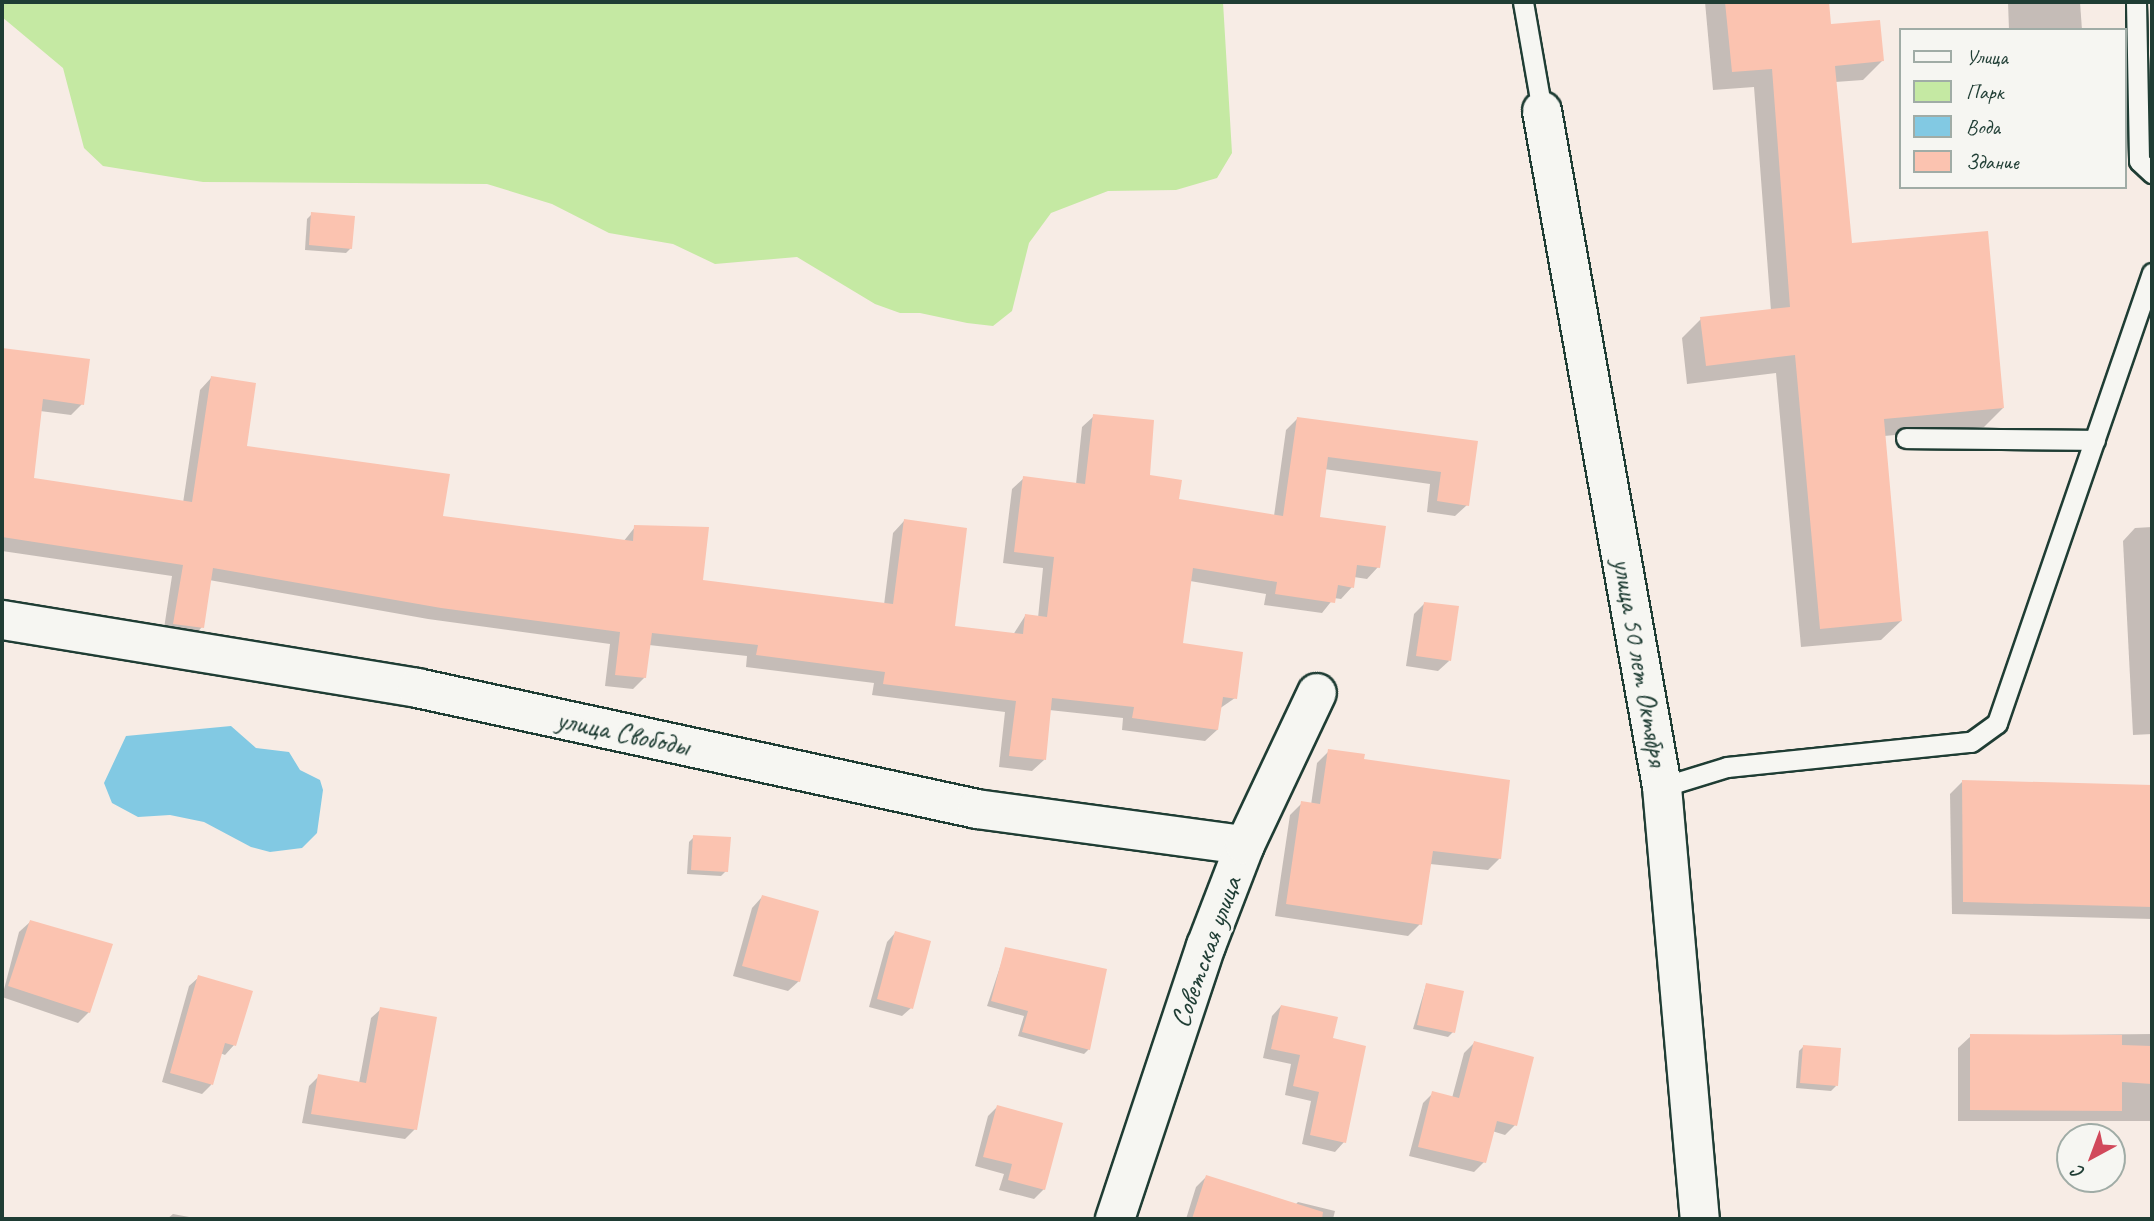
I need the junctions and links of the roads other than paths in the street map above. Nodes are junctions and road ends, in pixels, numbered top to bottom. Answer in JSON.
{"nodes":[{"id":1,"x":1524,"y":2,"type":"edge"},
{"id":2,"x":2136,"y":2,"type":"edge"},
{"id":3,"x":1542,"y":111,"type":"joint"},
{"id":4,"x":2152,"y":173,"type":"edge"},
{"id":5,"x":2152,"y":273,"type":"edge"},
{"id":6,"x":1906,"y":438,"type":"dead end"},
{"id":7,"x":2095,"y":440,"type":"junction"},
{"id":8,"x":2,"y":620,"type":"edge"},
{"id":9,"x":1317,"y":693,"type":"dead end"},
{"id":10,"x":1662,"y":786,"type":"junction"},
{"id":11,"x":1245,"y":845,"type":"junction"},
{"id":12,"x":1115,"y":1219,"type":"edge"},
{"id":13,"x":1700,"y":1219,"type":"edge"}],
"edges":[{"from":1,"to":3,"type":"lane"},
{"from":2,"to":4,"type":"lane"},
{"from":3,"to":10,"type":"street","name":"улица 50 лет Октября"},
{"from":5,"to":7,"type":"lane"},
{"from":6,"to":7,"type":"lane"},
{"from":7,"to":10,"type":"lane"},
{"from":8,"to":11,"type":"street","name":"улица Свободы"},
{"from":9,"to":11,"type":"street","name":"Советская улица"},
{"from":10,"to":13,"type":"street","name":"улица 50 лет Октября"},
{"from":11,"to":12,"type":"street","name":"Советская улица"}]}
